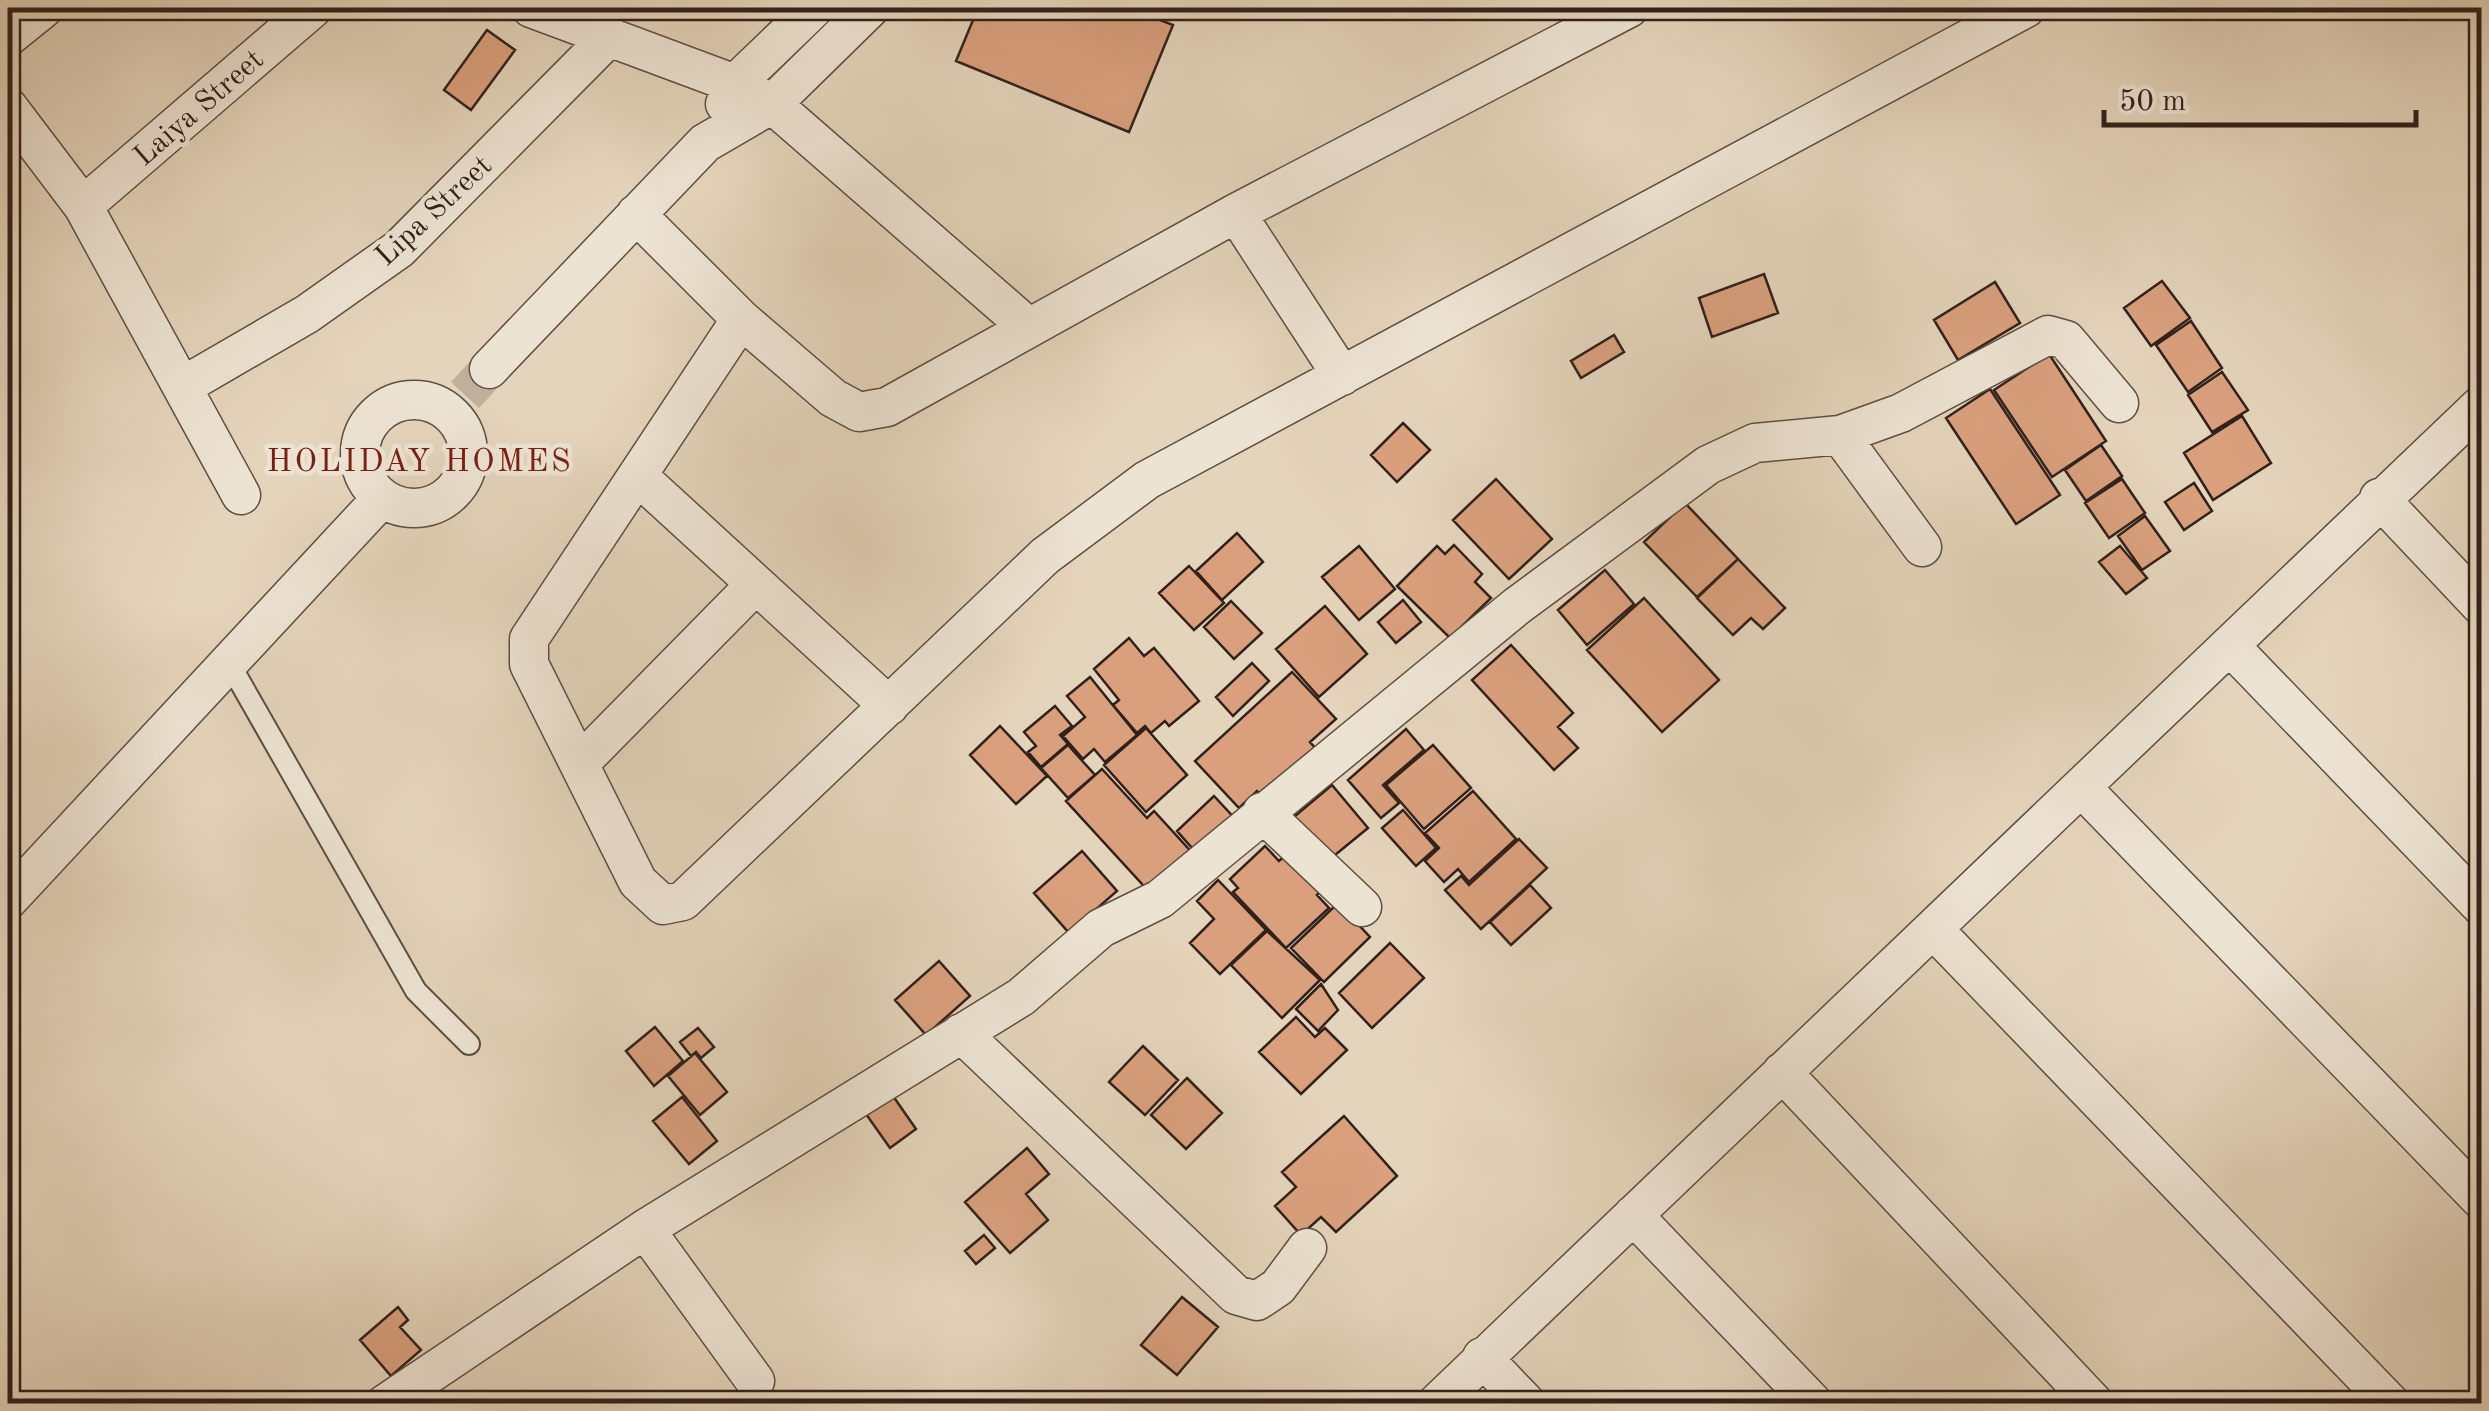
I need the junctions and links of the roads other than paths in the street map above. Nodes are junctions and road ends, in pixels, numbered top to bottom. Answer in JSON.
{"nodes":[{"id":1,"x":44,"y":8,"type":"edge"},
{"id":2,"x":312,"y":8,"type":"edge"},
{"id":3,"x":531,"y":8,"type":"edge"},
{"id":4,"x":814,"y":8,"type":"edge"},
{"id":5,"x":870,"y":8,"type":"edge"},
{"id":6,"x":1630,"y":8,"type":"edge"},
{"id":7,"x":2026,"y":8,"type":"edge"},
{"id":8,"x":8,"y":36,"type":"edge"},
{"id":9,"x":610,"y":36,"type":"junction"},
{"id":10,"x":735,"y":84,"type":"junction"},
{"id":11,"x":772,"y":104,"type":"junction"},
{"id":12,"x":8,"y":107,"type":"edge"},
{"id":13,"x":705,"y":144,"type":"junction"},
{"id":14,"x":83,"y":206,"type":"junction"},
{"id":15,"x":1236,"y":213,"type":"junction"},
{"id":16,"x":636,"y":214,"type":"junction"},
{"id":17,"x":742,"y":319,"type":"junction"},
{"id":18,"x":1028,"y":326,"type":"junction"},
{"id":19,"x":1342,"y":376,"type":"junction"},
{"id":20,"x":182,"y":386,"type":"junction"},
{"id":21,"x":467,"y":392,"type":"junction"},
{"id":22,"x":2119,"y":403,"type":"dead end"},
{"id":23,"x":2482,"y":404,"type":"edge"},
{"id":24,"x":1840,"y":435,"type":"junction"},
{"id":25,"x":640,"y":478,"type":"junction"},
{"id":26,"x":241,"y":495,"type":"dead end"},
{"id":27,"x":382,"y":498,"type":"junction"},
{"id":28,"x":2379,"y":498,"type":"junction"},
{"id":29,"x":1922,"y":547,"type":"dead end"},
{"id":30,"x":754,"y":586,"type":"junction"},
{"id":31,"x":2482,"y":607,"type":"edge"},
{"id":32,"x":2230,"y":647,"type":"junction"},
{"id":33,"x":228,"y":661,"type":"junction"},
{"id":34,"x":889,"y":706,"type":"junction"},
{"id":35,"x":580,"y":762,"type":"junction"},
{"id":36,"x":2081,"y":787,"type":"junction"},
{"id":37,"x":1262,"y":812,"type":"junction"},
{"id":38,"x":8,"y":900,"type":"edge"},
{"id":39,"x":1362,"y":907,"type":"dead end"},
{"id":40,"x":2482,"y":907,"type":"edge"},
{"id":41,"x":1933,"y":929,"type":"junction"},
{"id":42,"x":962,"y":1033,"type":"junction"},
{"id":43,"x":468,"y":1044,"type":"dead end"},
{"id":44,"x":1782,"y":1072,"type":"junction"},
{"id":45,"x":2482,"y":1202,"type":"edge"},
{"id":46,"x":1633,"y":1215,"type":"junction"},
{"id":47,"x":645,"y":1229,"type":"junction"},
{"id":48,"x":1307,"y":1248,"type":"dead end"},
{"id":49,"x":1482,"y":1357,"type":"junction"},
{"id":50,"x":756,"y":1381,"type":"dead end"},
{"id":51,"x":385,"y":1404,"type":"edge"},
{"id":52,"x":1436,"y":1404,"type":"edge"},
{"id":53,"x":1527,"y":1404,"type":"edge"},
{"id":54,"x":1814,"y":1404,"type":"edge"},
{"id":55,"x":2095,"y":1404,"type":"edge"},
{"id":56,"x":2391,"y":1404,"type":"edge"}],
"edges":[{"from":1,"to":8,"type":"street"},
{"from":2,"to":14,"type":"street","name":"Laiya Street"},
{"from":3,"to":9,"type":"street"},
{"from":4,"to":10,"type":"street"},
{"from":5,"to":11,"type":"street"},
{"from":6,"to":15,"type":"street"},
{"from":7,"to":19,"type":"street"},
{"from":9,"to":10,"type":"street"},
{"from":9,"to":20,"type":"street","name":"Lipa Street"},
{"from":10,"to":11,"type":"street"},
{"from":10,"to":13,"type":"street"},
{"from":11,"to":13,"type":"street"},
{"from":11,"to":18,"type":"street"},
{"from":12,"to":14,"type":"street"},
{"from":13,"to":16,"type":"street"},
{"from":14,"to":20,"type":"street"},
{"from":15,"to":18,"type":"street"},
{"from":15,"to":19,"type":"street"},
{"from":16,"to":17,"type":"street"},
{"from":16,"to":21,"type":"street"},
{"from":17,"to":18,"type":"street"},
{"from":17,"to":25,"type":"street"},
{"from":19,"to":34,"type":"street"},
{"from":20,"to":26,"type":"street"},
{"from":21,"to":27,"type":"street"},
{"from":21,"to":27,"type":"street"},
{"from":22,"to":24,"type":"street"},
{"from":23,"to":28,"type":"street"},
{"from":24,"to":29,"type":"street"},
{"from":24,"to":37,"type":"street"},
{"from":25,"to":30,"type":"street"},
{"from":25,"to":35,"type":"street"},
{"from":27,"to":33,"type":"street"},
{"from":28,"to":31,"type":"street"},
{"from":28,"to":32,"type":"street"},
{"from":30,"to":34,"type":"street"},
{"from":30,"to":35,"type":"street"},
{"from":32,"to":36,"type":"street"},
{"from":32,"to":40,"type":"street"},
{"from":33,"to":38,"type":"street"},
{"from":33,"to":43,"type":"lane"},
{"from":34,"to":35,"type":"street"},
{"from":36,"to":41,"type":"street"},
{"from":36,"to":45,"type":"street"},
{"from":37,"to":39,"type":"street"},
{"from":37,"to":42,"type":"street"},
{"from":41,"to":44,"type":"street"},
{"from":41,"to":56,"type":"street"},
{"from":42,"to":47,"type":"street"},
{"from":42,"to":48,"type":"street"},
{"from":44,"to":46,"type":"street"},
{"from":44,"to":55,"type":"street"},
{"from":46,"to":49,"type":"street"},
{"from":46,"to":54,"type":"street"},
{"from":47,"to":50,"type":"street"},
{"from":47,"to":51,"type":"street"},
{"from":49,"to":52,"type":"street"},
{"from":49,"to":53,"type":"street"}]}
